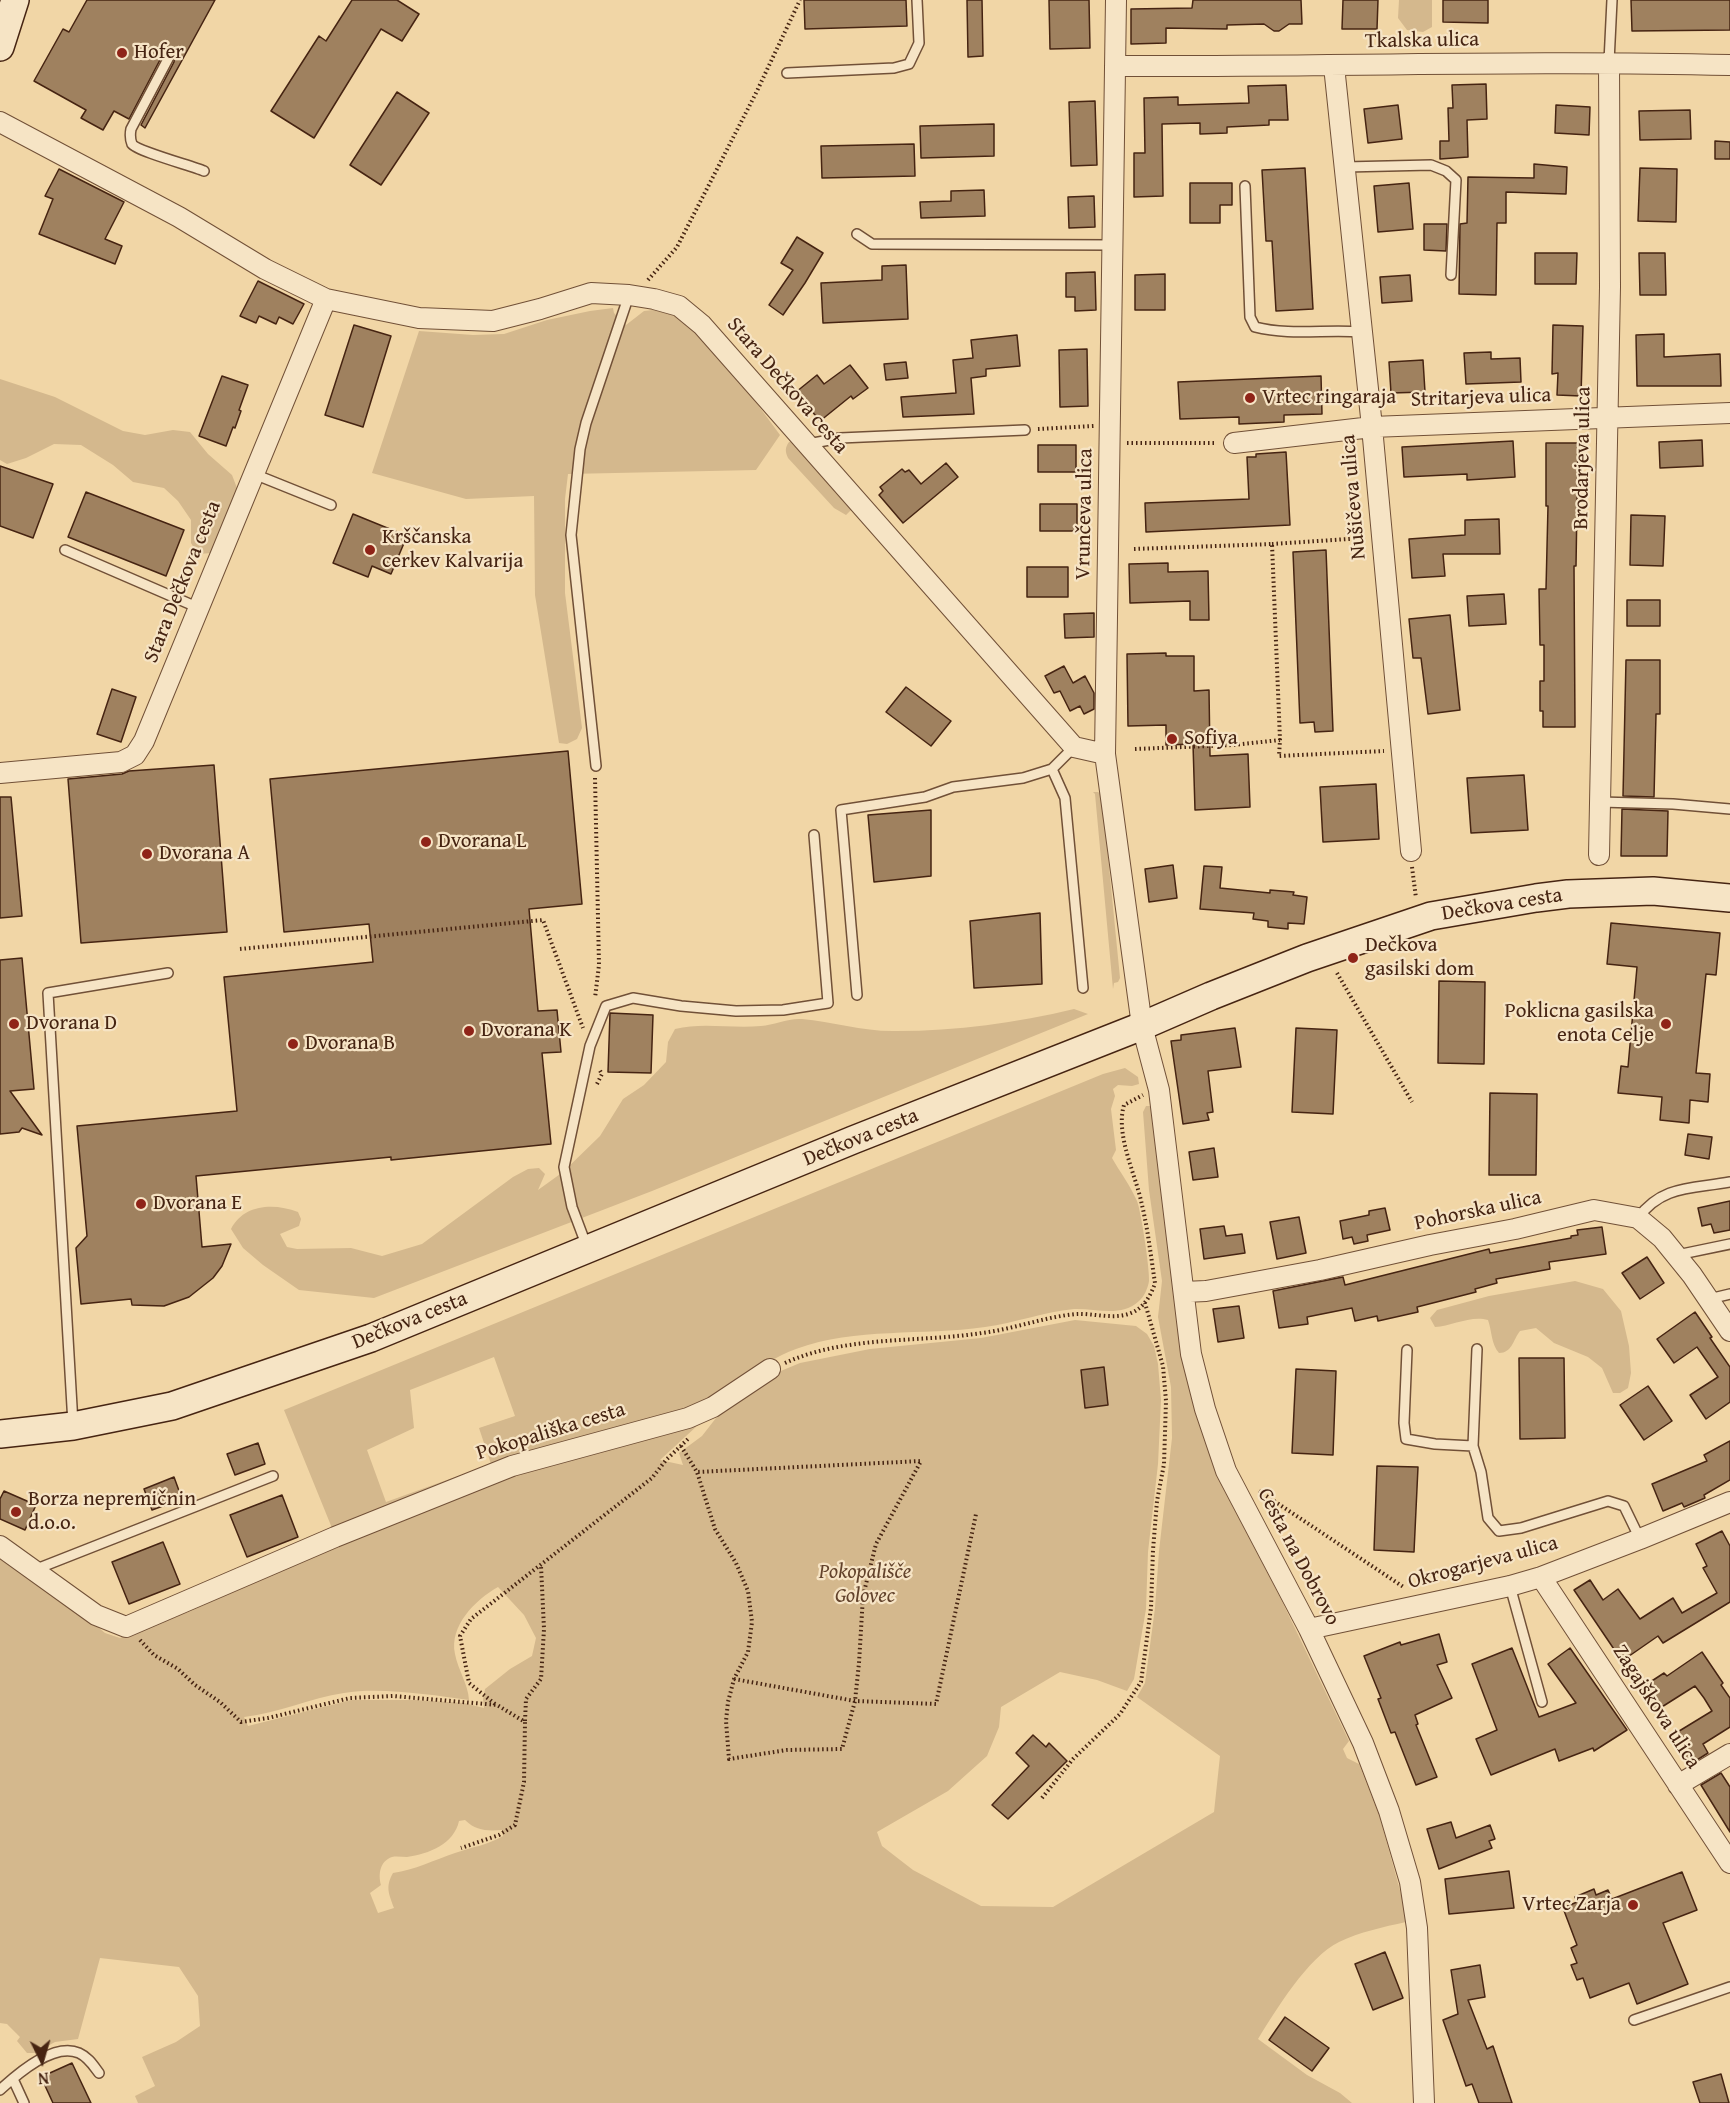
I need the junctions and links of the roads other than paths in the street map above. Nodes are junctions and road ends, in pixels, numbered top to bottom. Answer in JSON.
{"nodes":[{"id":1,"x":15,"y":0,"type":"edge"},
{"id":2,"x":917,"y":0,"type":"edge"},
{"id":3,"x":1116,"y":0,"type":"edge"},
{"id":4,"x":1612,"y":0,"type":"edge"},
{"id":5,"x":0,"y":47,"type":"edge"},
{"id":6,"x":168,"y":58,"type":"dead end"},
{"id":7,"x":1609,"y":62,"type":"junction"},
{"id":8,"x":1730,"y":65,"type":"edge"},
{"id":9,"x":1115,"y":66,"type":"junction"},
{"id":10,"x":1334,"y":66,"type":"junction"},
{"id":11,"x":787,"y":73,"type":"dead end"},
{"id":12,"x":0,"y":122,"type":"edge"},
{"id":13,"x":1345,"y":166,"type":"junction"},
{"id":14,"x":204,"y":171,"type":"dead end"},
{"id":15,"x":1245,"y":186,"type":"dead end"},
{"id":16,"x":857,"y":234,"type":"dead end"},
{"id":17,"x":1113,"y":245,"type":"junction"},
{"id":18,"x":1451,"y":275,"type":"dead end"},
{"id":19,"x":632,"y":295,"type":"junction"},
{"id":20,"x":326,"y":299,"type":"junction"},
{"id":21,"x":1362,"y":332,"type":"junction"},
{"id":22,"x":1730,"y":413,"type":"edge"},
{"id":23,"x":1608,"y":417,"type":"junction"},
{"id":24,"x":1372,"y":427,"type":"junction"},
{"id":25,"x":1025,"y":430,"type":"road end"},
{"id":26,"x":1234,"y":443,"type":"road end"},
{"id":27,"x":805,"y":444,"type":"junction"},
{"id":28,"x":254,"y":474,"type":"junction"},
{"id":29,"x":331,"y":505,"type":"dead end"},
{"id":30,"x":65,"y":550,"type":"dead end"},
{"id":31,"x":199,"y":608,"type":"junction"},
{"id":32,"x":1074,"y":747,"type":"junction"},
{"id":33,"x":1105,"y":754,"type":"junction"},
{"id":34,"x":596,"y":766,"type":"dead end"},
{"id":35,"x":1052,"y":769,"type":"junction"},
{"id":36,"x":0,"y":773,"type":"edge"},
{"id":37,"x":1600,"y":802,"type":"junction"},
{"id":38,"x":1730,"y":809,"type":"edge"},
{"id":39,"x":814,"y":835,"type":"dead end"},
{"id":40,"x":1411,"y":851,"type":"road end"},
{"id":41,"x":1599,"y":855,"type":"dead end"},
{"id":42,"x":1730,"y":898,"type":"edge"},
{"id":43,"x":168,"y":973,"type":"dead end"},
{"id":44,"x":1083,"y":988,"type":"dead end"},
{"id":45,"x":857,"y":996,"type":"dead end"},
{"id":46,"x":1142,"y":1026,"type":"junction"},
{"id":47,"x":1730,"y":1182,"type":"edge"},
{"id":48,"x":1638,"y":1218,"type":"junction"},
{"id":49,"x":1730,"y":1244,"type":"edge"},
{"id":50,"x":588,"y":1249,"type":"junction"},
{"id":51,"x":1676,"y":1255,"type":"junction"},
{"id":52,"x":1184,"y":1292,"type":"junction"},
{"id":53,"x":1730,"y":1294,"type":"edge"},
{"id":54,"x":1708,"y":1299,"type":"junction"},
{"id":55,"x":1730,"y":1331,"type":"edge"},
{"id":56,"x":1477,"y":1349,"type":"dead end"},
{"id":57,"x":1407,"y":1350,"type":"dead end"},
{"id":58,"x":770,"y":1369,"type":"road end"},
{"id":59,"x":73,"y":1426,"type":"junction"},
{"id":60,"x":0,"y":1434,"type":"edge"},
{"id":61,"x":1473,"y":1446,"type":"junction"},
{"id":62,"x":273,"y":1476,"type":"dead end"},
{"id":63,"x":1730,"y":1502,"type":"edge"},
{"id":64,"x":1640,"y":1539,"type":"junction"},
{"id":65,"x":0,"y":1546,"type":"edge"},
{"id":66,"x":33,"y":1570,"type":"junction"},
{"id":67,"x":1541,"y":1577,"type":"junction"},
{"id":68,"x":1510,"y":1586,"type":"junction"},
{"id":69,"x":1309,"y":1629,"type":"junction"},
{"id":70,"x":1542,"y":1702,"type":"dead end"},
{"id":71,"x":1730,"y":1754,"type":"edge"},
{"id":72,"x":1678,"y":1785,"type":"junction"},
{"id":73,"x":1730,"y":1863,"type":"edge"},
{"id":74,"x":1730,"y":1987,"type":"edge"},
{"id":75,"x":1634,"y":2020,"type":"dead end"},
{"id":76,"x":99,"y":2073,"type":"dead end"},
{"id":77,"x":13,"y":2079,"type":"junction"},
{"id":78,"x":0,"y":2090,"type":"edge"},
{"id":79,"x":24,"y":2103,"type":"edge"},
{"id":80,"x":1424,"y":2103,"type":"edge"}],
"edges":[{"from":1,"to":5,"type":"street"},
{"from":2,"to":11,"type":"lane"},
{"from":3,"to":9,"type":"street","name":"Vrunčeva ulica"},
{"from":4,"to":7,"type":"lane"},
{"from":6,"to":14,"type":"lane"},
{"from":7,"to":8,"type":"street","name":"Tkalska ulica"},
{"from":7,"to":10,"type":"street","name":"Tkalska ulica"},
{"from":7,"to":23,"type":"street","name":"Brodarjeva ulica"},
{"from":9,"to":10,"type":"street","name":"Tkalska ulica"},
{"from":9,"to":17,"type":"street","name":"Vrunčeva ulica"},
{"from":10,"to":13,"type":"street","name":"Nušičeva ulica"},
{"from":12,"to":20,"type":"street","name":"Stara Dečkova cesta"},
{"from":13,"to":18,"type":"lane"},
{"from":13,"to":21,"type":"street","name":"Nušičeva ulica"},
{"from":15,"to":21,"type":"lane"},
{"from":16,"to":17,"type":"lane"},
{"from":17,"to":33,"type":"street","name":"Vrunčeva ulica"},
{"from":19,"to":20,"type":"street","name":"Stara Dečkova cesta"},
{"from":19,"to":27,"type":"street","name":"Stara Dečkova cesta"},
{"from":19,"to":34,"type":"lane"},
{"from":20,"to":28,"type":"street","name":"Stara Dečkova cesta"},
{"from":21,"to":24,"type":"street","name":"Nušičeva ulica"},
{"from":22,"to":23,"type":"street","name":"Stritarjeva ulica"},
{"from":23,"to":24,"type":"street","name":"Stritarjeva ulica"},
{"from":23,"to":37,"type":"street","name":"Brodarjeva ulica"},
{"from":24,"to":26,"type":"street","name":"Stritarjeva ulica"},
{"from":24,"to":40,"type":"street","name":"Nušičeva ulica"},
{"from":25,"to":27,"type":"lane"},
{"from":27,"to":32,"type":"street","name":"Stara Dečkova cesta"},
{"from":28,"to":29,"type":"lane"},
{"from":28,"to":31,"type":"street","name":"Stara Dečkova cesta"},
{"from":30,"to":31,"type":"lane"},
{"from":31,"to":36,"type":"street","name":"Stara Dečkova cesta"},
{"from":32,"to":33,"type":"street"},
{"from":32,"to":35,"type":"lane"},
{"from":33,"to":46,"type":"street","name":"Vrunčeva ulica"},
{"from":35,"to":44,"type":"lane"},
{"from":35,"to":45,"type":"lane"},
{"from":37,"to":38,"type":"lane"},
{"from":37,"to":41,"type":"street","name":"Brodarjeva ulica"},
{"from":39,"to":50,"type":"lane"},
{"from":42,"to":46,"type":"street","name":"Dečkova cesta"},
{"from":43,"to":59,"type":"lane"},
{"from":46,"to":50,"type":"street","name":"Dečkova cesta"},
{"from":46,"to":52,"type":"street","name":"Cesta na Dobrovo"},
{"from":47,"to":48,"type":"lane"},
{"from":48,"to":51,"type":"street","name":"Pohorska ulica"},
{"from":48,"to":52,"type":"street","name":"Pohorska ulica"},
{"from":49,"to":51,"type":"lane"},
{"from":50,"to":59,"type":"street","name":"Dečkova cesta"},
{"from":51,"to":54,"type":"street","name":"Pohorska ulica"},
{"from":52,"to":69,"type":"street","name":"Cesta na Dobrovo"},
{"from":53,"to":54,"type":"lane"},
{"from":54,"to":55,"type":"street","name":"Pohorska ulica"},
{"from":56,"to":61,"type":"lane"},
{"from":57,"to":61,"type":"lane"},
{"from":58,"to":66,"type":"street","name":"Pokopališka cesta"},
{"from":59,"to":60,"type":"street","name":"Dečkova cesta"},
{"from":61,"to":64,"type":"lane"},
{"from":62,"to":66,"type":"lane"},
{"from":63,"to":64,"type":"street","name":"Okrogarjeva ulica"},
{"from":64,"to":67,"type":"street","name":"Okrogarjeva ulica"},
{"from":65,"to":66,"type":"street"},
{"from":67,"to":68,"type":"street","name":"Okrogarjeva ulica"},
{"from":67,"to":72,"type":"street","name":"Zagajškova ulica"},
{"from":68,"to":69,"type":"street","name":"Okrogarjeva ulica"},
{"from":68,"to":70,"type":"lane"},
{"from":69,"to":80,"type":"street","name":"Cesta na Dobrovo"},
{"from":71,"to":72,"type":"street"},
{"from":72,"to":73,"type":"street","name":"Zagajškova ulica"},
{"from":74,"to":75,"type":"lane"},
{"from":76,"to":77,"type":"lane"},
{"from":77,"to":78,"type":"lane"},
{"from":77,"to":79,"type":"lane"}]}
